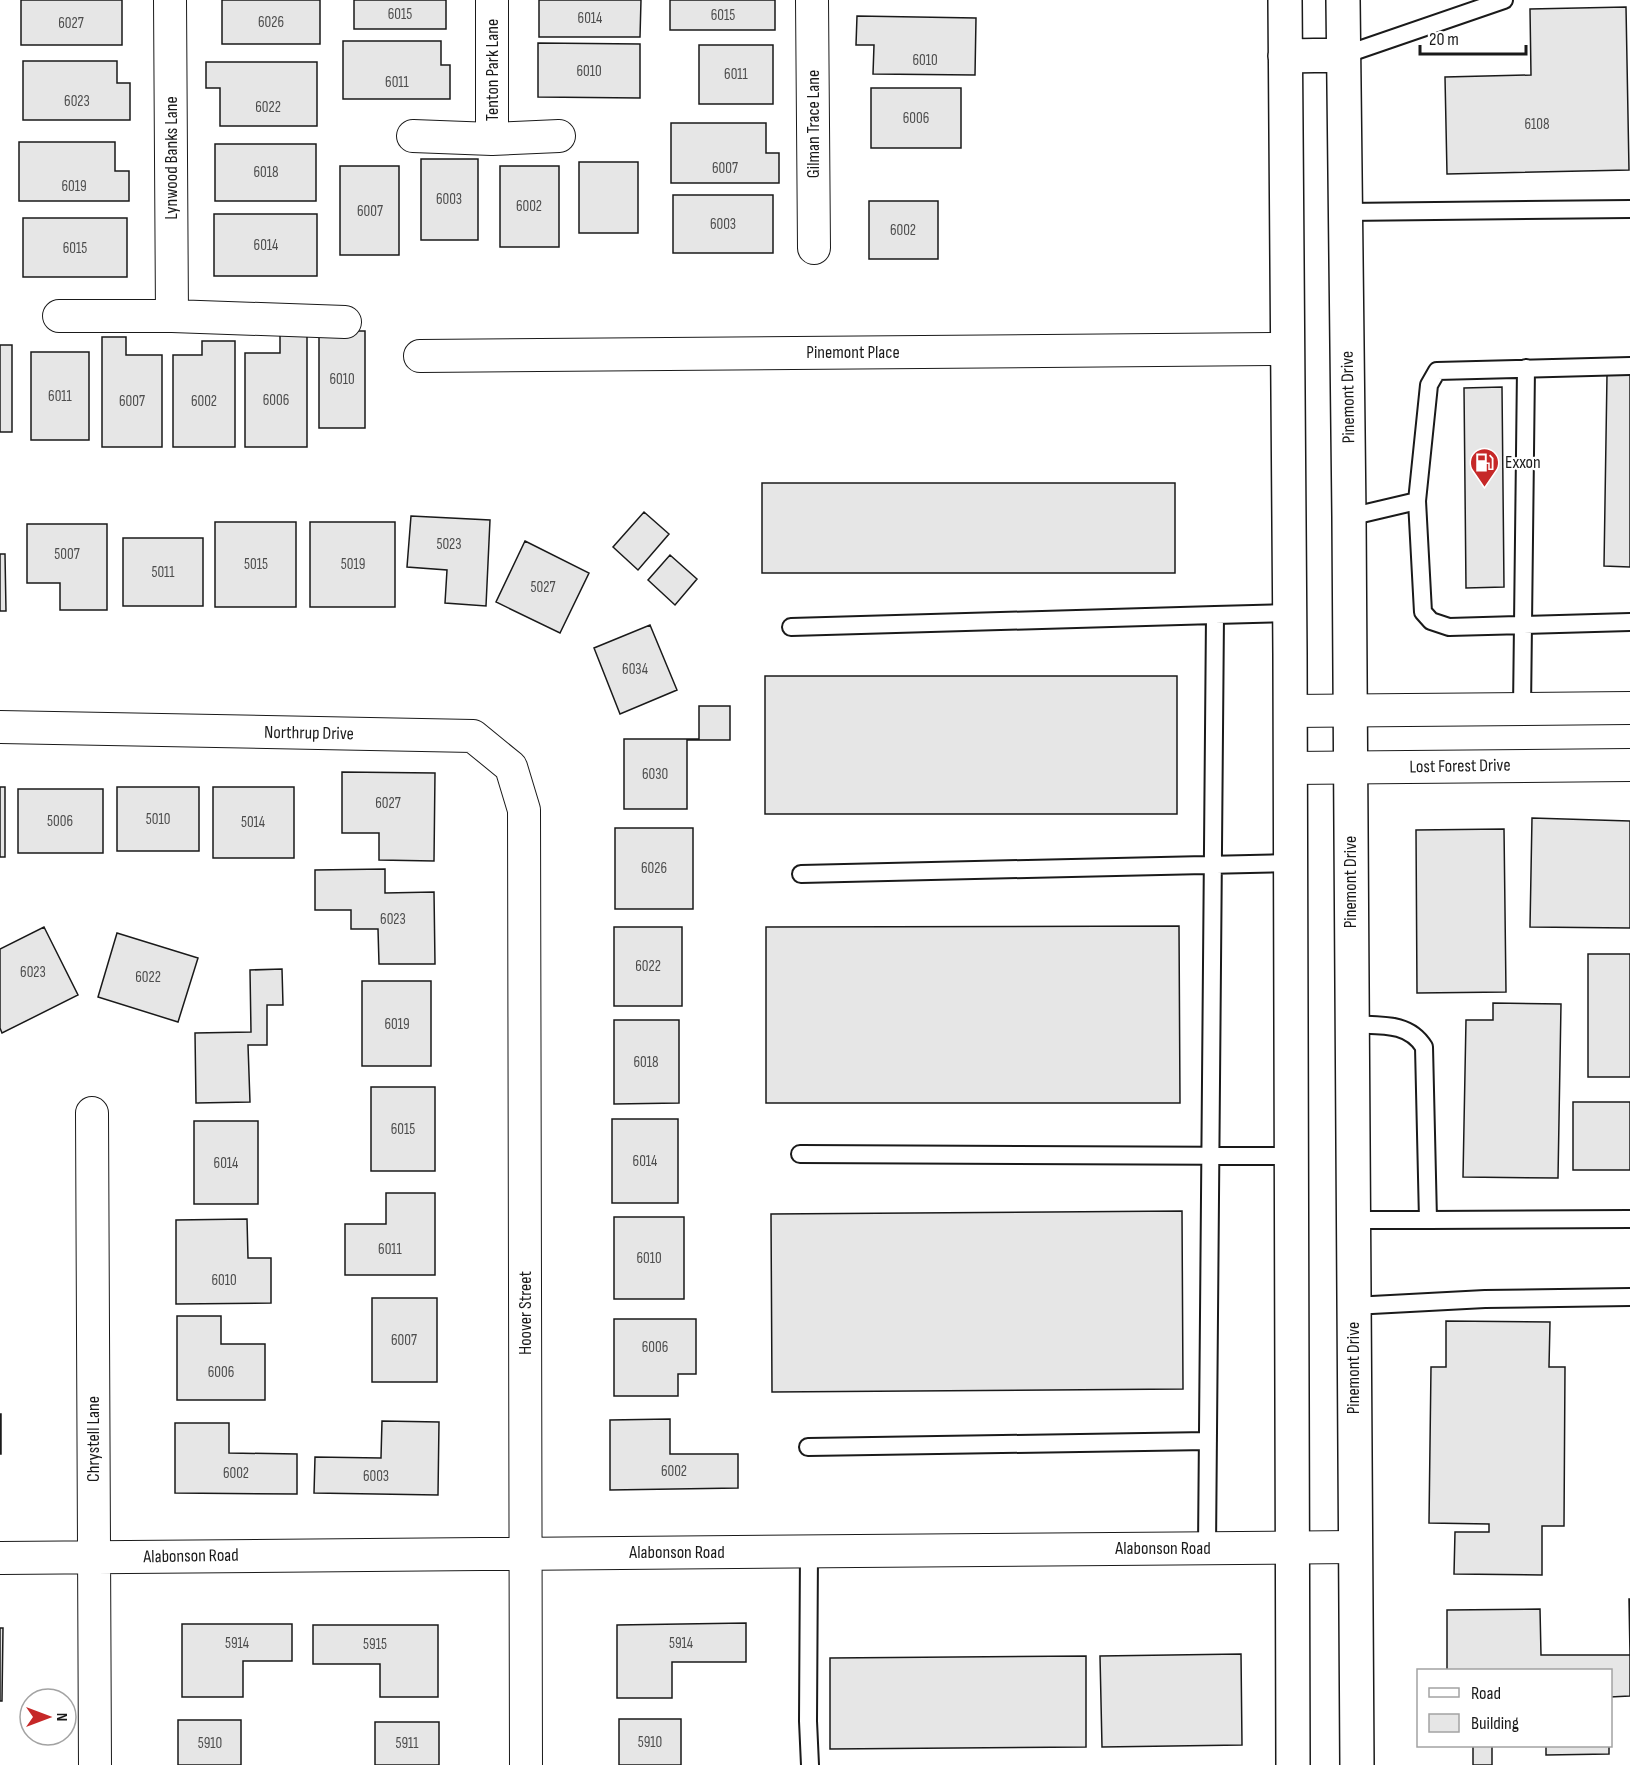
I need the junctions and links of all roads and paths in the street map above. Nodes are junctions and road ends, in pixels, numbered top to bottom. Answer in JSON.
{"nodes":[{"id":1,"x":170,"y":0,"type":"edge"},
{"id":2,"x":492,"y":0,"type":"edge"},
{"id":3,"x":812,"y":0,"type":"edge"},
{"id":4,"x":1285,"y":0,"type":"edge"},
{"id":5,"x":1343,"y":0,"type":"edge"},
{"id":6,"x":1504,"y":0,"type":"edge"},
{"id":7,"x":1344,"y":55,"type":"junction"},
{"id":8,"x":1285,"y":56,"type":"junction"},
{"id":9,"x":413,"y":136,"type":"dead end"},
{"id":10,"x":559,"y":136,"type":"dead end"},
{"id":11,"x":492,"y":139,"type":"junction"},
{"id":12,"x":1630,"y":209,"type":"edge"},
{"id":13,"x":1345,"y":212,"type":"junction"},
{"id":14,"x":814,"y":248,"type":"dead end"},
{"id":15,"x":59,"y":316,"type":"dead end"},
{"id":16,"x":172,"y":316,"type":"junction"},
{"id":17,"x":345,"y":322,"type":"dead end"},
{"id":18,"x":1287,"y":349,"type":"junction"},
{"id":19,"x":420,"y":356,"type":"dead end"},
{"id":20,"x":1630,"y":366,"type":"edge"},
{"id":21,"x":1526,"y":368,"type":"junction"},
{"id":22,"x":1417,"y":501,"type":"junction"},
{"id":23,"x":1349,"y":517,"type":"junction"},
{"id":24,"x":1289,"y":613,"type":"junction"},
{"id":25,"x":1215,"y":615,"type":"junction"},
{"id":26,"x":1630,"y":622,"type":"edge"},
{"id":27,"x":1524,"y":626,"type":"junction"},
{"id":28,"x":791,"y":627,"type":"dead end"},
{"id":29,"x":1630,"y":708,"type":"edge"},
{"id":30,"x":1522,"y":709,"type":"junction"},
{"id":31,"x":1290,"y":711,"type":"junction"},
{"id":32,"x":1349,"y":711,"type":"junction"},
{"id":33,"x":0,"y":727,"type":"edge"},
{"id":34,"x":1630,"y":765,"type":"edge"},
{"id":35,"x":1349,"y":767,"type":"junction"},
{"id":36,"x":1290,"y":768,"type":"junction"},
{"id":37,"x":524,"y":861,"type":"joint"},
{"id":38,"x":1290,"y":863,"type":"junction"},
{"id":39,"x":1213,"y":864,"type":"junction"},
{"id":40,"x":801,"y":874,"type":"dead end"},
{"id":41,"x":1351,"y":1024,"type":"junction"},
{"id":42,"x":92,"y":1113,"type":"dead end"},
{"id":43,"x":800,"y":1154,"type":"dead end"},
{"id":44,"x":1211,"y":1154,"type":"junction"},
{"id":45,"x":1291,"y":1156,"type":"junction"},
{"id":46,"x":1353,"y":1220,"type":"junction"},
{"id":47,"x":1428,"y":1220,"type":"junction"},
{"id":48,"x":1630,"y":1220,"type":"edge"},
{"id":49,"x":1623,"y":1297,"type":"edge"},
{"id":50,"x":1353,"y":1306,"type":"junction"},
{"id":51,"x":1208,"y":1441,"type":"junction"},
{"id":52,"x":808,"y":1447,"type":"dead end"},
{"id":53,"x":1292,"y":1547,"type":"junction"},
{"id":54,"x":1355,"y":1547,"type":"junction"},
{"id":55,"x":1207,"y":1548,"type":"junction"},
{"id":56,"x":809,"y":1551,"type":"junction"},
{"id":57,"x":526,"y":1553,"type":"junction"},
{"id":58,"x":94,"y":1557,"type":"junction"},
{"id":59,"x":0,"y":1558,"type":"edge"},
{"id":60,"x":94,"y":1765,"type":"edge"},
{"id":61,"x":526,"y":1765,"type":"edge"},
{"id":62,"x":810,"y":1765,"type":"edge"},
{"id":63,"x":1293,"y":1765,"type":"edge"},
{"id":64,"x":1357,"y":1765,"type":"edge"}],
"edges":[{"from":1,"to":16,"type":"street","name":"Lynwood Banks Lane"},
{"from":2,"to":11,"type":"street","name":"Tenton Park Lane"},
{"from":3,"to":14,"type":"street","name":"Gilman Trace Lane"},
{"from":4,"to":8,"type":"main road"},
{"from":5,"to":7,"type":"main road","name":"Pinemont Drive"},
{"from":6,"to":7,"type":"lane"},
{"from":7,"to":8,"type":"main road"},
{"from":7,"to":13,"type":"main road","name":"Pinemont Drive"},
{"from":8,"to":18,"type":"main road"},
{"from":9,"to":11,"type":"street","name":"Tenton Park Lane"},
{"from":10,"to":11,"type":"street","name":"Tenton Park Lane"},
{"from":12,"to":13,"type":"lane"},
{"from":13,"to":23,"type":"main road","name":"Pinemont Drive"},
{"from":15,"to":16,"type":"street"},
{"from":16,"to":17,"type":"street"},
{"from":18,"to":19,"type":"street","name":"Pinemont Place"},
{"from":18,"to":24,"type":"main road"},
{"from":20,"to":21,"type":"lane"},
{"from":21,"to":22,"type":"lane"},
{"from":21,"to":27,"type":"lane"},
{"from":22,"to":23,"type":"lane"},
{"from":22,"to":27,"type":"lane"},
{"from":23,"to":32,"type":"main road","name":"Pinemont Drive"},
{"from":24,"to":25,"type":"lane"},
{"from":24,"to":31,"type":"main road"},
{"from":25,"to":28,"type":"lane"},
{"from":25,"to":39,"type":"lane"},
{"from":26,"to":27,"type":"lane"},
{"from":27,"to":30,"type":"lane"},
{"from":29,"to":30,"type":"street"},
{"from":30,"to":32,"type":"street"},
{"from":31,"to":32,"type":"street"},
{"from":31,"to":36,"type":"main road"},
{"from":32,"to":35,"type":"main road","name":"Pinemont Drive"},
{"from":33,"to":37,"type":"street","name":"Northrup Drive"},
{"from":34,"to":35,"type":"street","name":"Lost Forest Drive"},
{"from":35,"to":36,"type":"street","name":"Lost Forest Drive"},
{"from":35,"to":41,"type":"main road","name":"Pinemont Drive"},
{"from":36,"to":38,"type":"main road"},
{"from":37,"to":57,"type":"street","name":"Hoover Street"},
{"from":38,"to":39,"type":"lane"},
{"from":38,"to":45,"type":"main road"},
{"from":39,"to":40,"type":"lane"},
{"from":39,"to":44,"type":"lane"},
{"from":41,"to":46,"type":"main road","name":"Pinemont Drive"},
{"from":41,"to":47,"type":"lane"},
{"from":42,"to":58,"type":"street","name":"Chrystell Lane"},
{"from":43,"to":44,"type":"lane"},
{"from":44,"to":45,"type":"lane"},
{"from":44,"to":51,"type":"lane"},
{"from":45,"to":53,"type":"main road"},
{"from":46,"to":47,"type":"lane"},
{"from":46,"to":50,"type":"main road","name":"Pinemont Drive"},
{"from":47,"to":48,"type":"lane"},
{"from":49,"to":50,"type":"lane"},
{"from":50,"to":54,"type":"main road","name":"Pinemont Drive"},
{"from":51,"to":52,"type":"lane"},
{"from":51,"to":55,"type":"lane"},
{"from":53,"to":54,"type":"street","name":"Alabonson Road"},
{"from":53,"to":55,"type":"street","name":"Alabonson Road"},
{"from":53,"to":63,"type":"main road"},
{"from":54,"to":64,"type":"main road","name":"Pinemont Drive"},
{"from":55,"to":56,"type":"street","name":"Alabonson Road"},
{"from":56,"to":57,"type":"street","name":"Alabonson Road"},
{"from":56,"to":62,"type":"lane"},
{"from":57,"to":58,"type":"street","name":"Alabonson Road"},
{"from":57,"to":61,"type":"street","name":"Hoover Street"},
{"from":58,"to":59,"type":"street","name":"Alabonson Road"},
{"from":58,"to":60,"type":"street","name":"Chrystell Lane"}]}
